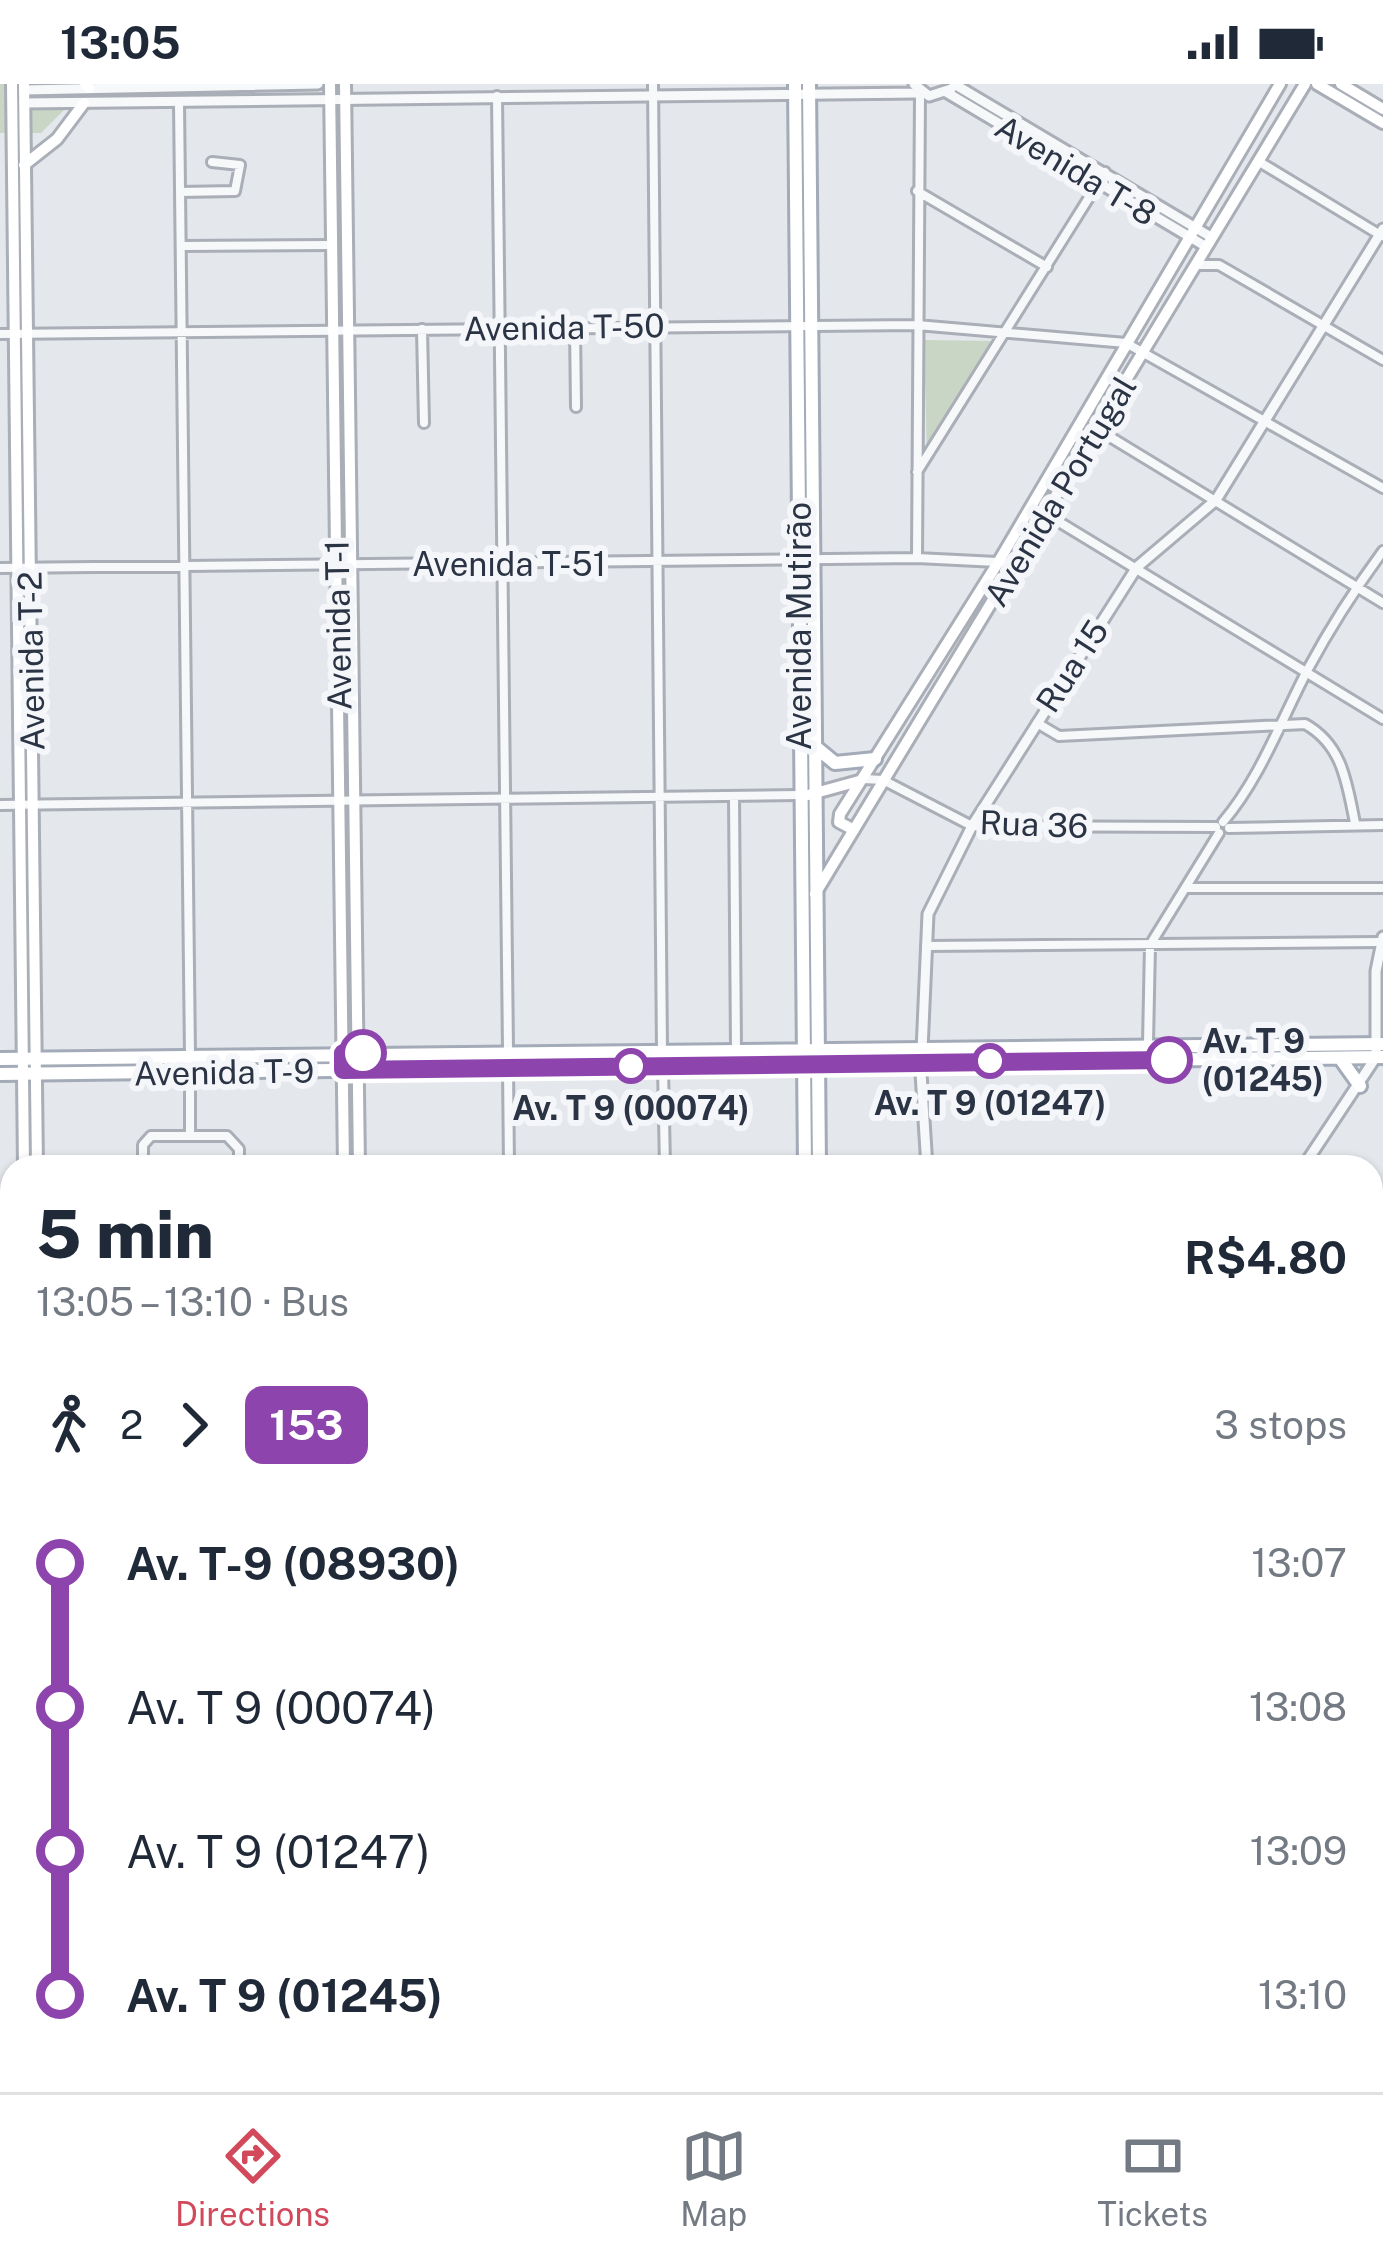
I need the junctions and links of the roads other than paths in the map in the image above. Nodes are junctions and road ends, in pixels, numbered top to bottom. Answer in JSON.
{"nodes":[{"id":1,"x":318,"y":84,"type":"edge"},
{"id":2,"x":1280,"y":84,"type":"edge"},
{"id":3,"x":1305,"y":84,"type":"edge"},
{"id":4,"x":1317,"y":84,"type":"edge"},
{"id":5,"x":1341,"y":84,"type":"edge"},
{"id":6,"x":179,"y":85,"type":"edge"},
{"id":7,"x":87,"y":86,"type":"edge"},
{"id":8,"x":951,"y":87,"type":"edge"},
{"id":9,"x":653,"y":89,"type":"edge"},
{"id":10,"x":802,"y":89,"type":"edge"},
{"id":11,"x":346,"y":90,"type":"edge"},
{"id":12,"x":917,"y":90,"type":"edge"},
{"id":13,"x":330,"y":91,"type":"edge"},
{"id":14,"x":14,"y":94,"type":"edge"},
{"id":15,"x":497,"y":96,"type":"junction"},
{"id":16,"x":933,"y":96,"type":"junction"},
{"id":17,"x":84,"y":103,"type":"junction"},
{"id":18,"x":179,"y":103,"type":"junction"},
{"id":19,"x":1383,"y":110,"type":"edge"},
{"id":20,"x":919,"y":118,"type":"junction"},
{"id":21,"x":1383,"y":123,"type":"edge"},
{"id":22,"x":0,"y":151,"type":"edge"},
{"id":23,"x":1258,"y":161,"type":"junction"},
{"id":24,"x":19,"y":162,"type":"junction"},
{"id":25,"x":212,"y":162,"type":"dead end"},
{"id":26,"x":1102,"y":177,"type":"junction"},
{"id":27,"x":915,"y":190,"type":"junction"},
{"id":28,"x":180,"y":192,"type":"junction"},
{"id":29,"x":934,"y":201,"type":"junction"},
{"id":30,"x":915,"y":205,"type":"junction"},
{"id":31,"x":1192,"y":233,"type":"junction"},
{"id":32,"x":1382,"y":234,"type":"edge"},
{"id":33,"x":1208,"y":242,"type":"junction"},
{"id":34,"x":333,"y":245,"type":"junction"},
{"id":35,"x":181,"y":246,"type":"junction"},
{"id":36,"x":1194,"y":265,"type":"junction"},
{"id":37,"x":1047,"y":267,"type":"junction"},
{"id":38,"x":805,"y":325,"type":"junction"},
{"id":39,"x":917,"y":325,"type":"junction"},
{"id":40,"x":1326,"y":325,"type":"junction"},
{"id":41,"x":654,"y":326,"type":"junction"},
{"id":42,"x":575,"y":327,"type":"junction"},
{"id":43,"x":500,"y":328,"type":"junction"},
{"id":44,"x":422,"y":329,"type":"junction"},
{"id":45,"x":335,"y":330,"type":"junction"},
{"id":46,"x":351,"y":330,"type":"junction"},
{"id":47,"x":1008,"y":330,"type":"junction"},
{"id":48,"x":182,"y":332,"type":"junction"},
{"id":49,"x":0,"y":334,"type":"edge"},
{"id":50,"x":21,"y":334,"type":"junction"},
{"id":51,"x":1126,"y":343,"type":"junction"},
{"id":52,"x":1145,"y":350,"type":"junction"},
{"id":53,"x":1383,"y":359,"type":"edge"},
{"id":54,"x":576,"y":407,"type":"dead end"},
{"id":55,"x":1268,"y":421,"type":"junction"},
{"id":56,"x":424,"y":423,"type":"dead end"},
{"id":57,"x":1097,"y":429,"type":"junction"},
{"id":58,"x":917,"y":473,"type":"junction"},
{"id":59,"x":1383,"y":488,"type":"edge"},
{"id":60,"x":1216,"y":500,"type":"junction"},
{"id":61,"x":1046,"y":514,"type":"junction"},
{"id":62,"x":1383,"y":551,"type":"edge"},
{"id":63,"x":917,"y":558,"type":"junction"},
{"id":64,"x":999,"y":561,"type":"junction"},
{"id":65,"x":808,"y":562,"type":"junction"},
{"id":66,"x":657,"y":563,"type":"junction"},
{"id":67,"x":1017,"y":563,"type":"junction"},
{"id":68,"x":502,"y":564,"type":"junction"},
{"id":69,"x":338,"y":565,"type":"junction"},
{"id":70,"x":353,"y":565,"type":"junction"},
{"id":71,"x":184,"y":566,"type":"junction"},
{"id":72,"x":1137,"y":567,"type":"junction"},
{"id":73,"x":0,"y":568,"type":"edge"},
{"id":74,"x":24,"y":568,"type":"junction"},
{"id":75,"x":1357,"y":587,"type":"junction"},
{"id":76,"x":1383,"y":602,"type":"edge"},
{"id":77,"x":1306,"y":673,"type":"junction"},
{"id":78,"x":1383,"y":719,"type":"edge"},
{"id":79,"x":1035,"y":722,"type":"junction"},
{"id":80,"x":1288,"y":722,"type":"junction"},
{"id":81,"x":812,"y":744,"type":"junction"},
{"id":82,"x":875,"y":759,"type":"junction"},
{"id":83,"x":862,"y":779,"type":"junction"},
{"id":84,"x":883,"y":780,"type":"junction"},
{"id":85,"x":805,"y":795,"type":"junction"},
{"id":86,"x":734,"y":796,"type":"junction"},
{"id":87,"x":660,"y":797,"type":"junction"},
{"id":88,"x":505,"y":800,"type":"junction"},
{"id":89,"x":340,"y":802,"type":"junction"},
{"id":90,"x":355,"y":802,"type":"junction"},
{"id":91,"x":188,"y":803,"type":"junction"},
{"id":92,"x":26,"y":805,"type":"junction"},
{"id":93,"x":0,"y":806,"type":"edge"},
{"id":94,"x":1355,"y":824,"type":"junction"},
{"id":95,"x":1383,"y":825,"type":"edge"},
{"id":96,"x":972,"y":826,"type":"junction"},
{"id":97,"x":1221,"y":828,"type":"junction"},
{"id":98,"x":854,"y":830,"type":"junction"},
{"id":99,"x":1185,"y":888,"type":"junction"},
{"id":100,"x":1383,"y":888,"type":"edge"},
{"id":101,"x":814,"y":897,"type":"junction"},
{"id":102,"x":1160,"y":929,"type":"junction"},
{"id":103,"x":1382,"y":939,"type":"edge"},
{"id":104,"x":1150,"y":945,"type":"junction"},
{"id":105,"x":1182,"y":945,"type":"junction"},
{"id":106,"x":925,"y":946,"type":"junction"},
{"id":107,"x":1148,"y":1043,"type":"junction"},
{"id":108,"x":922,"y":1046,"type":"junction"},
{"id":109,"x":736,"y":1049,"type":"junction"},
{"id":110,"x":508,"y":1050,"type":"junction"},
{"id":111,"x":662,"y":1050,"type":"junction"},
{"id":112,"x":1381,"y":1050,"type":"edge"},
{"id":113,"x":350,"y":1053,"type":"junction"},
{"id":114,"x":190,"y":1056,"type":"junction"},
{"id":115,"x":809,"y":1057,"type":"junction"},
{"id":116,"x":1340,"y":1058,"type":"junction"},
{"id":117,"x":0,"y":1059,"type":"edge"},
{"id":118,"x":29,"y":1059,"type":"junction"},
{"id":119,"x":921,"y":1062,"type":"junction"},
{"id":120,"x":663,"y":1066,"type":"junction"},
{"id":121,"x":508,"y":1068,"type":"junction"},
{"id":122,"x":350,"y":1070,"type":"junction"},
{"id":123,"x":190,"y":1072,"type":"junction"},
{"id":124,"x":0,"y":1074,"type":"edge"},
{"id":125,"x":30,"y":1074,"type":"junction"},
{"id":126,"x":1360,"y":1086,"type":"junction"},
{"id":127,"x":190,"y":1136,"type":"junction"},
{"id":128,"x":25,"y":1155,"type":"edge"},
{"id":129,"x":36,"y":1155,"type":"edge"},
{"id":130,"x":143,"y":1155,"type":"edge"},
{"id":131,"x":239,"y":1155,"type":"edge"},
{"id":132,"x":345,"y":1155,"type":"edge"},
{"id":133,"x":357,"y":1155,"type":"edge"},
{"id":134,"x":509,"y":1155,"type":"edge"},
{"id":135,"x":665,"y":1155,"type":"edge"},
{"id":136,"x":805,"y":1155,"type":"edge"},
{"id":137,"x":818,"y":1155,"type":"edge"},
{"id":138,"x":926,"y":1155,"type":"edge"},
{"id":139,"x":1312,"y":1155,"type":"edge"}],
"edges":[{"from":1,"to":6,"type":"street"},
{"from":2,"to":31,"type":"main road","name":"Avenida Portugal"},
{"from":3,"to":23,"type":"main road","name":"Avenida Portugal"},
{"from":4,"to":21,"type":"main road"},
{"from":5,"to":19,"type":"main road"},
{"from":6,"to":7,"type":"street"},
{"from":7,"to":14,"type":"street"},
{"from":8,"to":16,"type":"street"},
{"from":8,"to":26,"type":"street","name":"Avenida T-8"},
{"from":9,"to":10,"type":"street"},
{"from":9,"to":15,"type":"street"},
{"from":9,"to":41,"type":"street"},
{"from":10,"to":12,"type":"street"},
{"from":10,"to":38,"type":"main road","name":"Avenida Mutirão"},
{"from":11,"to":13,"type":"street"},
{"from":11,"to":15,"type":"street"},
{"from":11,"to":46,"type":"main road","name":"Avenida T-1"},
{"from":12,"to":16,"type":"street"},
{"from":12,"to":20,"type":"street"},
{"from":13,"to":18,"type":"street"},
{"from":13,"to":34,"type":"main road","name":"Avenida T-1"},
{"from":14,"to":17,"type":"street"},
{"from":14,"to":24,"type":"main road","name":"Avenida T-2"},
{"from":15,"to":43,"type":"street"},
{"from":16,"to":20,"type":"street"},
{"from":17,"to":18,"type":"street"},
{"from":17,"to":24,"type":"main road"},
{"from":18,"to":28,"type":"street"},
{"from":20,"to":27,"type":"street"},
{"from":22,"to":24,"type":"main road"},
{"from":23,"to":32,"type":"street"},
{"from":23,"to":33,"type":"main road","name":"Avenida Portugal"},
{"from":24,"to":50,"type":"main road","name":"Avenida T-2"},
{"from":25,"to":28,"type":"street"},
{"from":26,"to":31,"type":"street","name":"Avenida T-8"},
{"from":26,"to":37,"type":"street"},
{"from":27,"to":29,"type":"street"},
{"from":27,"to":30,"type":"street"},
{"from":28,"to":35,"type":"street"},
{"from":29,"to":30,"type":"street"},
{"from":29,"to":37,"type":"street"},
{"from":30,"to":39,"type":"street"},
{"from":31,"to":33,"type":"street","name":"Avenida T-8"},
{"from":31,"to":51,"type":"main road","name":"Avenida Portugal"},
{"from":32,"to":40,"type":"street","name":"Rua 15"},
{"from":33,"to":36,"type":"main road","name":"Avenida Portugal"},
{"from":34,"to":35,"type":"street"},
{"from":34,"to":45,"type":"main road","name":"Avenida T-1"},
{"from":35,"to":48,"type":"street"},
{"from":36,"to":40,"type":"street"},
{"from":36,"to":52,"type":"main road","name":"Avenida Portugal"},
{"from":37,"to":47,"type":"street"},
{"from":38,"to":39,"type":"street","name":"Avenida T-50"},
{"from":38,"to":41,"type":"street","name":"Avenida T-50"},
{"from":38,"to":65,"type":"main road","name":"Avenida Mutirão"},
{"from":39,"to":47,"type":"street","name":"Avenida T-50"},
{"from":39,"to":58,"type":"street"},
{"from":40,"to":53,"type":"street"},
{"from":40,"to":55,"type":"street","name":"Rua 15"},
{"from":41,"to":42,"type":"street","name":"Avenida T-50"},
{"from":41,"to":66,"type":"street"},
{"from":42,"to":43,"type":"street","name":"Avenida T-50"},
{"from":42,"to":54,"type":"street"},
{"from":43,"to":44,"type":"street","name":"Avenida T-50"},
{"from":43,"to":68,"type":"street"},
{"from":44,"to":46,"type":"street","name":"Avenida T-50"},
{"from":44,"to":56,"type":"street"},
{"from":45,"to":46,"type":"street","name":"Avenida T-50"},
{"from":45,"to":48,"type":"street","name":"Avenida T-50"},
{"from":45,"to":69,"type":"main road","name":"Avenida T-1"},
{"from":46,"to":70,"type":"main road","name":"Avenida T-1"},
{"from":47,"to":51,"type":"street","name":"Avenida T-50"},
{"from":47,"to":58,"type":"street"},
{"from":48,"to":50,"type":"street","name":"Avenida T-50"},
{"from":48,"to":71,"type":"street"},
{"from":49,"to":50,"type":"street","name":"Avenida T-50"},
{"from":50,"to":74,"type":"main road","name":"Avenida T-2"},
{"from":51,"to":52,"type":"street","name":"Avenida T-50"},
{"from":51,"to":64,"type":"main road","name":"Avenida Portugal"},
{"from":52,"to":55,"type":"street","name":"Avenida T-50"},
{"from":52,"to":57,"type":"main road","name":"Avenida Portugal"},
{"from":55,"to":59,"type":"street","name":"Avenida T-50"},
{"from":55,"to":60,"type":"street","name":"Rua 15"},
{"from":57,"to":60,"type":"street"},
{"from":57,"to":61,"type":"main road","name":"Avenida Portugal"},
{"from":58,"to":63,"type":"street"},
{"from":60,"to":72,"type":"street","name":"Rua 15"},
{"from":60,"to":75,"type":"street"},
{"from":61,"to":67,"type":"main road","name":"Avenida Portugal"},
{"from":61,"to":72,"type":"street"},
{"from":62,"to":75,"type":"street"},
{"from":63,"to":64,"type":"street","name":"Avenida T-51"},
{"from":63,"to":65,"type":"street","name":"Avenida T-51"},
{"from":64,"to":67,"type":"street","name":"Avenida T-51"},
{"from":64,"to":82,"type":"main road","name":"Avenida Portugal"},
{"from":65,"to":66,"type":"street","name":"Avenida T-51"},
{"from":65,"to":81,"type":"main road","name":"Avenida Mutirão"},
{"from":65,"to":85,"type":"main road","name":"Avenida Mutirão"},
{"from":66,"to":68,"type":"street","name":"Avenida T-51"},
{"from":66,"to":87,"type":"street"},
{"from":67,"to":84,"type":"main road","name":"Avenida Portugal"},
{"from":68,"to":70,"type":"street","name":"Avenida T-51"},
{"from":68,"to":88,"type":"street"},
{"from":69,"to":70,"type":"street","name":"Avenida T-51"},
{"from":69,"to":71,"type":"street","name":"Avenida T-51"},
{"from":69,"to":89,"type":"main road","name":"Avenida T-1"},
{"from":70,"to":90,"type":"main road","name":"Avenida T-1"},
{"from":71,"to":74,"type":"street","name":"Avenida T-51"},
{"from":71,"to":91,"type":"street"},
{"from":72,"to":77,"type":"street"},
{"from":72,"to":79,"type":"street","name":"Rua 15"},
{"from":73,"to":74,"type":"street","name":"Avenida T-51"},
{"from":74,"to":92,"type":"main road","name":"Avenida T-2"},
{"from":75,"to":76,"type":"street"},
{"from":75,"to":77,"type":"street"},
{"from":77,"to":78,"type":"street"},
{"from":77,"to":80,"type":"street"},
{"from":79,"to":80,"type":"street"},
{"from":79,"to":96,"type":"street","name":"Rua 15"},
{"from":80,"to":94,"type":"street"},
{"from":80,"to":97,"type":"street"},
{"from":81,"to":82,"type":"main road"},
{"from":81,"to":85,"type":"main road","name":"Avenida Mutirão"},
{"from":82,"to":83,"type":"main road","name":"Avenida Portugal"},
{"from":83,"to":84,"type":"street","name":"Rua 36"},
{"from":83,"to":85,"type":"main road","name":"Rua 36"},
{"from":83,"to":98,"type":"main road","name":"Avenida Portugal"},
{"from":84,"to":96,"type":"street","name":"Rua 36"},
{"from":84,"to":98,"type":"main road","name":"Avenida Portugal"},
{"from":85,"to":86,"type":"street"},
{"from":85,"to":101,"type":"main road","name":"Avenida Mutirão"},
{"from":85,"to":115,"type":"main road","name":"Avenida Mutirão"},
{"from":86,"to":87,"type":"street"},
{"from":86,"to":109,"type":"street"},
{"from":87,"to":88,"type":"street"},
{"from":87,"to":111,"type":"street"},
{"from":88,"to":90,"type":"street"},
{"from":88,"to":110,"type":"street"},
{"from":89,"to":90,"type":"street"},
{"from":89,"to":91,"type":"street"},
{"from":89,"to":113,"type":"main road","name":"Avenida T-1"},
{"from":90,"to":113,"type":"main road","name":"Avenida T-1"},
{"from":91,"to":92,"type":"street"},
{"from":91,"to":114,"type":"street"},
{"from":92,"to":93,"type":"street"},
{"from":92,"to":118,"type":"main road","name":"Avenida T-2"},
{"from":94,"to":95,"type":"street","name":"Rua 36"},
{"from":94,"to":97,"type":"street","name":"Rua 36"},
{"from":96,"to":97,"type":"street","name":"Rua 36"},
{"from":96,"to":106,"type":"street","name":"Rua 15"},
{"from":97,"to":99,"type":"street"},
{"from":98,"to":101,"type":"main road","name":"Avenida Portugal"},
{"from":99,"to":100,"type":"street"},
{"from":99,"to":102,"type":"street"},
{"from":101,"to":115,"type":"main road","name":"Avenida Mutirão"},
{"from":102,"to":104,"type":"street"},
{"from":102,"to":105,"type":"street"},
{"from":103,"to":105,"type":"street"},
{"from":103,"to":112,"type":"street"},
{"from":104,"to":105,"type":"street"},
{"from":104,"to":106,"type":"street"},
{"from":104,"to":107,"type":"street"},
{"from":106,"to":108,"type":"street","name":"Rua 15"},
{"from":107,"to":108,"type":"main road","name":"Avenida T-9"},
{"from":107,"to":112,"type":"main road","name":"Avenida T-9"},
{"from":108,"to":115,"type":"main road","name":"Avenida T-9"},
{"from":108,"to":119,"type":"street","name":"Rua 15"},
{"from":109,"to":111,"type":"main road","name":"Avenida T-9"},
{"from":109,"to":115,"type":"main road","name":"Avenida T-9"},
{"from":110,"to":111,"type":"main road","name":"Avenida T-9"},
{"from":110,"to":113,"type":"main road","name":"Avenida T-9"},
{"from":112,"to":116,"type":"main road","name":"Avenida T-9"},
{"from":112,"to":126,"type":"street"},
{"from":113,"to":114,"type":"main road","name":"Avenida T-9"},
{"from":113,"to":122,"type":"main road","name":"Avenida T-1"},
{"from":114,"to":118,"type":"main road","name":"Avenida T-9"},
{"from":115,"to":119,"type":"main road","name":"Avenida T-9"},
{"from":115,"to":120,"type":"main road","name":"Avenida T-9"},
{"from":115,"to":136,"type":"main road","name":"Avenida Mutirão"},
{"from":115,"to":137,"type":"main road","name":"Avenida Mutirão"},
{"from":116,"to":119,"type":"main road","name":"Avenida T-9"},
{"from":116,"to":126,"type":"main road"},
{"from":117,"to":118,"type":"main road","name":"Avenida T-9"},
{"from":118,"to":125,"type":"main road","name":"Avenida T-2"},
{"from":119,"to":138,"type":"street","name":"Rua 15"},
{"from":120,"to":121,"type":"main road","name":"Avenida T-9"},
{"from":120,"to":135,"type":"street"},
{"from":121,"to":122,"type":"main road","name":"Avenida T-9"},
{"from":121,"to":134,"type":"street"},
{"from":122,"to":123,"type":"main road","name":"Avenida T-9"},
{"from":122,"to":132,"type":"main road","name":"Avenida T-1"},
{"from":122,"to":133,"type":"main road","name":"Avenida T-1"},
{"from":123,"to":125,"type":"main road","name":"Avenida T-9"},
{"from":123,"to":127,"type":"street"},
{"from":124,"to":125,"type":"main road","name":"Avenida T-9"},
{"from":125,"to":128,"type":"main road","name":"Avenida T-2"},
{"from":125,"to":129,"type":"main road","name":"Avenida T-2"},
{"from":126,"to":139,"type":"street"},
{"from":127,"to":130,"type":"street"},
{"from":127,"to":131,"type":"street"}]}
